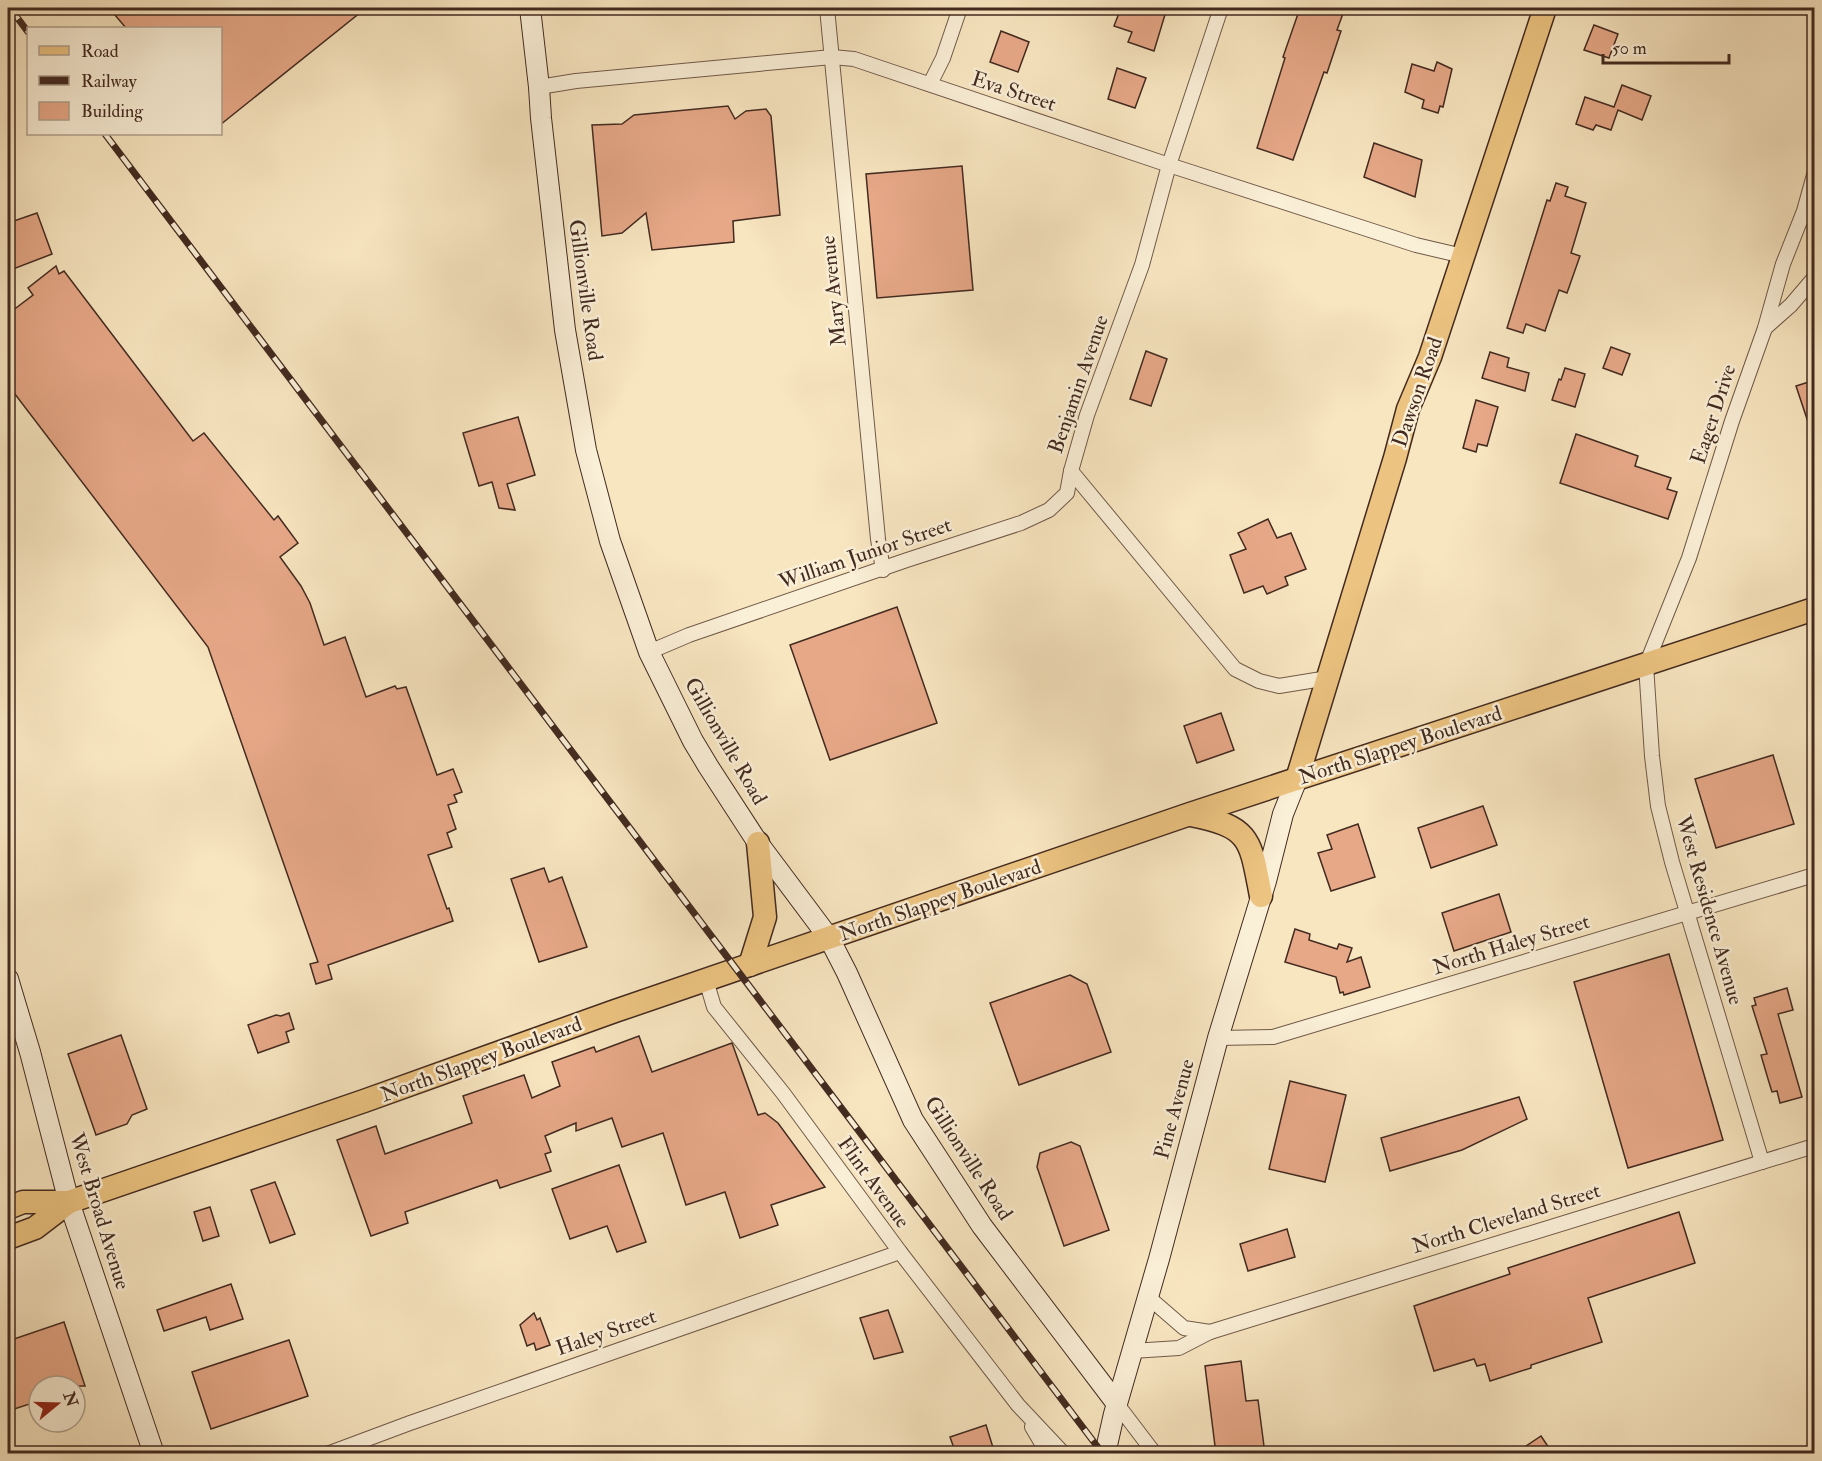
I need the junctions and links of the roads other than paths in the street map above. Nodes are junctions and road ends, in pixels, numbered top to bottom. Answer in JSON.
{"nodes":[{"id":1,"x":530,"y":8,"type":"edge"},
{"id":2,"x":827,"y":8,"type":"edge"},
{"id":3,"x":960,"y":8,"type":"edge"},
{"id":4,"x":1221,"y":8,"type":"edge"},
{"id":5,"x":1545,"y":8,"type":"edge"},
{"id":6,"x":832,"y":57,"type":"junction"},
{"id":7,"x":930,"y":84,"type":"junction"},
{"id":8,"x":539,"y":87,"type":"junction"},
{"id":9,"x":1169,"y":165,"type":"junction"},
{"id":10,"x":1815,"y":175,"type":"edge"},
{"id":11,"x":1812,"y":190,"type":"edge"},
{"id":12,"x":1463,"y":256,"type":"junction"},
{"id":13,"x":1815,"y":278,"type":"edge"},
{"id":14,"x":1765,"y":328,"type":"junction"},
{"id":15,"x":1071,"y":471,"type":"junction"},
{"id":16,"x":883,"y":570,"type":"junction"},
{"id":17,"x":1815,"y":609,"type":"edge"},
{"id":18,"x":649,"y":652,"type":"junction"},
{"id":19,"x":1646,"y":664,"type":"junction"},
{"id":20,"x":1328,"y":678,"type":"junction"},
{"id":21,"x":1297,"y":779,"type":"junction"},
{"id":22,"x":1190,"y":814,"type":"junction"},
{"id":23,"x":758,"y":843,"type":"junction"},
{"id":24,"x":1815,"y":875,"type":"edge"},
{"id":25,"x":1261,"y":896,"type":"junction"},
{"id":26,"x":1687,"y":914,"type":"junction"},
{"id":27,"x":829,"y":938,"type":"junction"},
{"id":28,"x":750,"y":965,"type":"junction"},
{"id":29,"x":8,"y":979,"type":"edge"},
{"id":30,"x":706,"y":980,"type":"junction"},
{"id":31,"x":1218,"y":1038,"type":"junction"},
{"id":32,"x":1815,"y":1146,"type":"edge"},
{"id":33,"x":1762,"y":1162,"type":"junction"},
{"id":34,"x":69,"y":1202,"type":"junction"},
{"id":35,"x":8,"y":1208,"type":"edge"},
{"id":36,"x":8,"y":1238,"type":"edge"},
{"id":37,"x":900,"y":1252,"type":"junction"},
{"id":38,"x":1147,"y":1296,"type":"junction"},
{"id":39,"x":1210,"y":1332,"type":"junction"},
{"id":40,"x":1132,"y":1351,"type":"junction"},
{"id":41,"x":1117,"y":1404,"type":"junction"},
{"id":42,"x":1018,"y":1405,"type":"junction"},
{"id":43,"x":153,"y":1454,"type":"edge"},
{"id":44,"x":327,"y":1454,"type":"edge"},
{"id":45,"x":1048,"y":1454,"type":"edge"},
{"id":46,"x":1064,"y":1454,"type":"edge"},
{"id":47,"x":1105,"y":1454,"type":"edge"},
{"id":48,"x":1155,"y":1454,"type":"edge"}],
"edges":[{"from":1,"to":8,"type":"main road","name":"Gillionville Road"},
{"from":2,"to":6,"type":"street","name":"Mary Avenue"},
{"from":3,"to":7,"type":"street"},
{"from":4,"to":9,"type":"street","name":"Benjamin Avenue"},
{"from":5,"to":12,"type":"main road","name":"Dawson Road"},
{"from":6,"to":7,"type":"street","name":"Eva Street"},
{"from":6,"to":8,"type":"street","name":"Eva Street"},
{"from":6,"to":16,"type":"street","name":"Mary Avenue"},
{"from":7,"to":9,"type":"street","name":"Eva Street"},
{"from":8,"to":18,"type":"main road","name":"Gillionville Road"},
{"from":9,"to":12,"type":"street","name":"Eva Street"},
{"from":9,"to":15,"type":"street","name":"Benjamin Avenue"},
{"from":10,"to":11,"type":"street","name":"Eager Drive"},
{"from":11,"to":14,"type":"street","name":"Eager Drive"},
{"from":12,"to":20,"type":"main road","name":"Dawson Road"},
{"from":13,"to":14,"type":"street"},
{"from":14,"to":19,"type":"street","name":"Eager Drive"},
{"from":15,"to":16,"type":"street","name":"William Junior Street"},
{"from":15,"to":20,"type":"street","name":"Benjamin Avenue"},
{"from":16,"to":18,"type":"street","name":"William Junior Street"},
{"from":17,"to":19,"type":"main road","name":"North Slappey Boulevard"},
{"from":18,"to":23,"type":"main road","name":"Gillionville Road"},
{"from":19,"to":21,"type":"main road","name":"North Slappey Boulevard"},
{"from":19,"to":26,"type":"street","name":"West Residence Avenue"},
{"from":20,"to":21,"type":"main road","name":"Dawson Road"},
{"from":21,"to":22,"type":"main road","name":"North Slappey Boulevard"},
{"from":21,"to":25,"type":"main road","name":"Pine Avenue"},
{"from":22,"to":25,"type":"main road"},
{"from":22,"to":27,"type":"main road","name":"North Slappey Boulevard"},
{"from":23,"to":27,"type":"main road","name":"Gillionville Road"},
{"from":23,"to":28,"type":"main road"},
{"from":24,"to":26,"type":"street","name":"North Haley Street"},
{"from":25,"to":31,"type":"main road","name":"Pine Avenue"},
{"from":26,"to":31,"type":"street","name":"North Haley Street"},
{"from":26,"to":33,"type":"street","name":"West Residence Avenue"},
{"from":27,"to":28,"type":"main road","name":"North Slappey Boulevard"},
{"from":27,"to":41,"type":"main road","name":"Gillionville Road"},
{"from":28,"to":30,"type":"main road","name":"North Slappey Boulevard"},
{"from":29,"to":34,"type":"main road","name":"West Broad Avenue"},
{"from":30,"to":34,"type":"main road","name":"North Slappey Boulevard"},
{"from":30,"to":37,"type":"street","name":"Flint Avenue"},
{"from":31,"to":38,"type":"main road","name":"Pine Avenue"},
{"from":32,"to":33,"type":"street","name":"North Cleveland Street"},
{"from":33,"to":39,"type":"street","name":"North Cleveland Street"},
{"from":34,"to":35,"type":"main road","name":"North Slappey Boulevard"},
{"from":34,"to":36,"type":"main road","name":"North Slappey Boulevard"},
{"from":34,"to":43,"type":"main road","name":"West Broad Avenue"},
{"from":37,"to":42,"type":"street","name":"Flint Avenue"},
{"from":37,"to":44,"type":"street","name":"Haley Street"},
{"from":38,"to":39,"type":"street","name":"North Cleveland Street"},
{"from":38,"to":40,"type":"main road","name":"Pine Avenue"},
{"from":39,"to":40,"type":"street","name":"North Cleveland Street"},
{"from":40,"to":41,"type":"main road","name":"Pine Avenue"},
{"from":41,"to":47,"type":"main road","name":"Pine Avenue"},
{"from":41,"to":48,"type":"street"},
{"from":42,"to":45,"type":"street","name":"Flint Avenue"},
{"from":42,"to":46,"type":"street","name":"Flint Avenue"}]}
